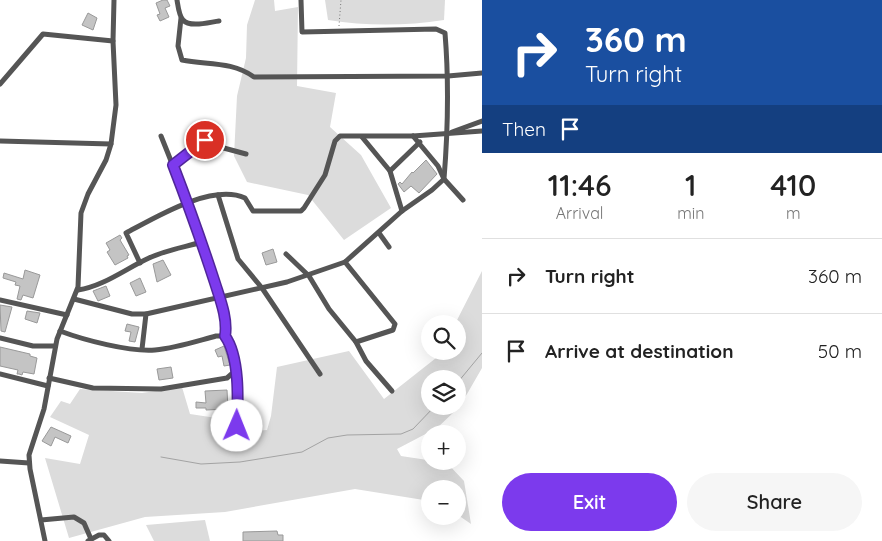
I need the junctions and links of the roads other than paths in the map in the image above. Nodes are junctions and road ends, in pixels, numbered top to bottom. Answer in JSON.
{"nodes":[{"id":1,"x":114,"y":0,"type":"edge"},
{"id":2,"x":177,"y":0,"type":"edge"},
{"id":3,"x":301,"y":0,"type":"edge"},
{"id":4,"x":181,"y":18,"type":"junction"},
{"id":5,"x":219,"y":21,"type":"dead end"},
{"id":6,"x":112,"y":41,"type":"junction"},
{"id":7,"x":482,"y":73,"type":"edge"},
{"id":8,"x":448,"y":76,"type":"junction"},
{"id":9,"x":0,"y":84,"type":"edge"},
{"id":10,"x":482,"y":121,"type":"edge"},
{"id":11,"x":482,"y":131,"type":"edge"},
{"id":12,"x":447,"y":134,"type":"junction"},
{"id":13,"x":161,"y":136,"type":"dead end"},
{"id":14,"x":413,"y":136,"type":"junction"},
{"id":15,"x":362,"y":137,"type":"junction"},
{"id":16,"x":0,"y":141,"type":"edge"},
{"id":17,"x":420,"y":143,"type":"junction"},
{"id":18,"x":111,"y":144,"type":"junction"},
{"id":19,"x":246,"y":154,"type":"dead end"},
{"id":20,"x":173,"y":165,"type":"junction"},
{"id":21,"x":390,"y":171,"type":"junction"},
{"id":22,"x":444,"y":179,"type":"junction"},
{"id":23,"x":218,"y":195,"type":"junction"},
{"id":24,"x":463,"y":200,"type":"dead end"},
{"id":25,"x":188,"y":203,"type":"junction"},
{"id":26,"x":402,"y":211,"type":"junction"},
{"id":27,"x":378,"y":233,"type":"junction"},
{"id":28,"x":202,"y":242,"type":"junction"},
{"id":29,"x":389,"y":247,"type":"dead end"},
{"id":30,"x":286,"y":254,"type":"dead end"},
{"id":31,"x":344,"y":262,"type":"junction"},
{"id":32,"x":140,"y":263,"type":"junction"},
{"id":33,"x":308,"y":276,"type":"junction"},
{"id":34,"x":262,"y":288,"type":"junction"},
{"id":35,"x":78,"y":290,"type":"junction"},
{"id":36,"x":220,"y":298,"type":"junction"},
{"id":37,"x":74,"y":299,"type":"junction"},
{"id":38,"x":0,"y":300,"type":"edge"},
{"id":39,"x":146,"y":314,"type":"junction"},
{"id":40,"x":67,"y":315,"type":"junction"},
{"id":41,"x":60,"y":331,"type":"junction"},
{"id":42,"x":225,"y":336,"type":"junction"},
{"id":43,"x":0,"y":338,"type":"edge"},
{"id":44,"x":356,"y":342,"type":"junction"},
{"id":45,"x":55,"y":346,"type":"junction"},
{"id":46,"x":142,"y":350,"type":"junction"},
{"id":47,"x":235,"y":370,"type":"junction"},
{"id":48,"x":0,"y":374,"type":"edge"},
{"id":49,"x":320,"y":374,"type":"dead end"},
{"id":50,"x":49,"y":378,"type":"junction"},
{"id":51,"x":48,"y":386,"type":"junction"},
{"id":52,"x":392,"y":391,"type":"dead end"},
{"id":53,"x":237,"y":426,"type":"dead end"},
{"id":54,"x":0,"y":461,"type":"edge"},
{"id":55,"x":30,"y":463,"type":"junction"},
{"id":56,"x":40,"y":520,"type":"junction"},
{"id":57,"x":90,"y":540,"type":"edge"},
{"id":58,"x":45,"y":541,"type":"edge"},
{"id":59,"x":109,"y":541,"type":"edge"}],
"edges":[{"from":1,"to":6,"type":"street"},
{"from":2,"to":4,"type":"street"},
{"from":3,"to":8,"type":"street"},
{"from":4,"to":5,"type":"street"},
{"from":4,"to":8,"type":"street"},
{"from":6,"to":9,"type":"street"},
{"from":6,"to":18,"type":"street"},
{"from":7,"to":8,"type":"street"},
{"from":8,"to":12,"type":"street"},
{"from":10,"to":12,"type":"street"},
{"from":11,"to":12,"type":"street"},
{"from":12,"to":14,"type":"street"},
{"from":12,"to":22,"type":"street"},
{"from":13,"to":20,"type":"street"},
{"from":14,"to":15,"type":"street"},
{"from":14,"to":17,"type":"street"},
{"from":15,"to":21,"type":"street"},
{"from":15,"to":23,"type":"street"},
{"from":16,"to":18,"type":"street"},
{"from":17,"to":21,"type":"street"},
{"from":17,"to":22,"type":"street"},
{"from":18,"to":35,"type":"street"},
{"from":19,"to":20,"type":"street"},
{"from":20,"to":25,"type":"street"},
{"from":21,"to":26,"type":"street"},
{"from":22,"to":24,"type":"street"},
{"from":22,"to":26,"type":"street"},
{"from":23,"to":25,"type":"street"},
{"from":23,"to":34,"type":"street"},
{"from":25,"to":28,"type":"street"},
{"from":25,"to":32,"type":"street"},
{"from":26,"to":27,"type":"street"},
{"from":27,"to":29,"type":"street"},
{"from":27,"to":31,"type":"street"},
{"from":28,"to":32,"type":"street"},
{"from":28,"to":36,"type":"street"},
{"from":30,"to":33,"type":"street"},
{"from":31,"to":33,"type":"street"},
{"from":31,"to":44,"type":"street"},
{"from":32,"to":35,"type":"street"},
{"from":33,"to":34,"type":"street"},
{"from":33,"to":44,"type":"street"},
{"from":34,"to":36,"type":"street"},
{"from":34,"to":49,"type":"street"},
{"from":35,"to":37,"type":"street"},
{"from":36,"to":39,"type":"street"},
{"from":36,"to":42,"type":"street"},
{"from":37,"to":39,"type":"street"},
{"from":37,"to":40,"type":"street"},
{"from":38,"to":40,"type":"street"},
{"from":39,"to":46,"type":"street"},
{"from":40,"to":41,"type":"street"},
{"from":41,"to":45,"type":"street"},
{"from":41,"to":46,"type":"street"},
{"from":42,"to":46,"type":"street"},
{"from":42,"to":47,"type":"street"},
{"from":43,"to":45,"type":"street"},
{"from":44,"to":52,"type":"street"},
{"from":45,"to":50,"type":"street"},
{"from":47,"to":50,"type":"street"},
{"from":47,"to":53,"type":"street"},
{"from":48,"to":51,"type":"street"},
{"from":50,"to":51,"type":"street"},
{"from":51,"to":55,"type":"street"},
{"from":54,"to":55,"type":"street"},
{"from":55,"to":56,"type":"street"},
{"from":56,"to":57,"type":"street"},
{"from":56,"to":58,"type":"street"},
{"from":57,"to":59,"type":"street"}]}
